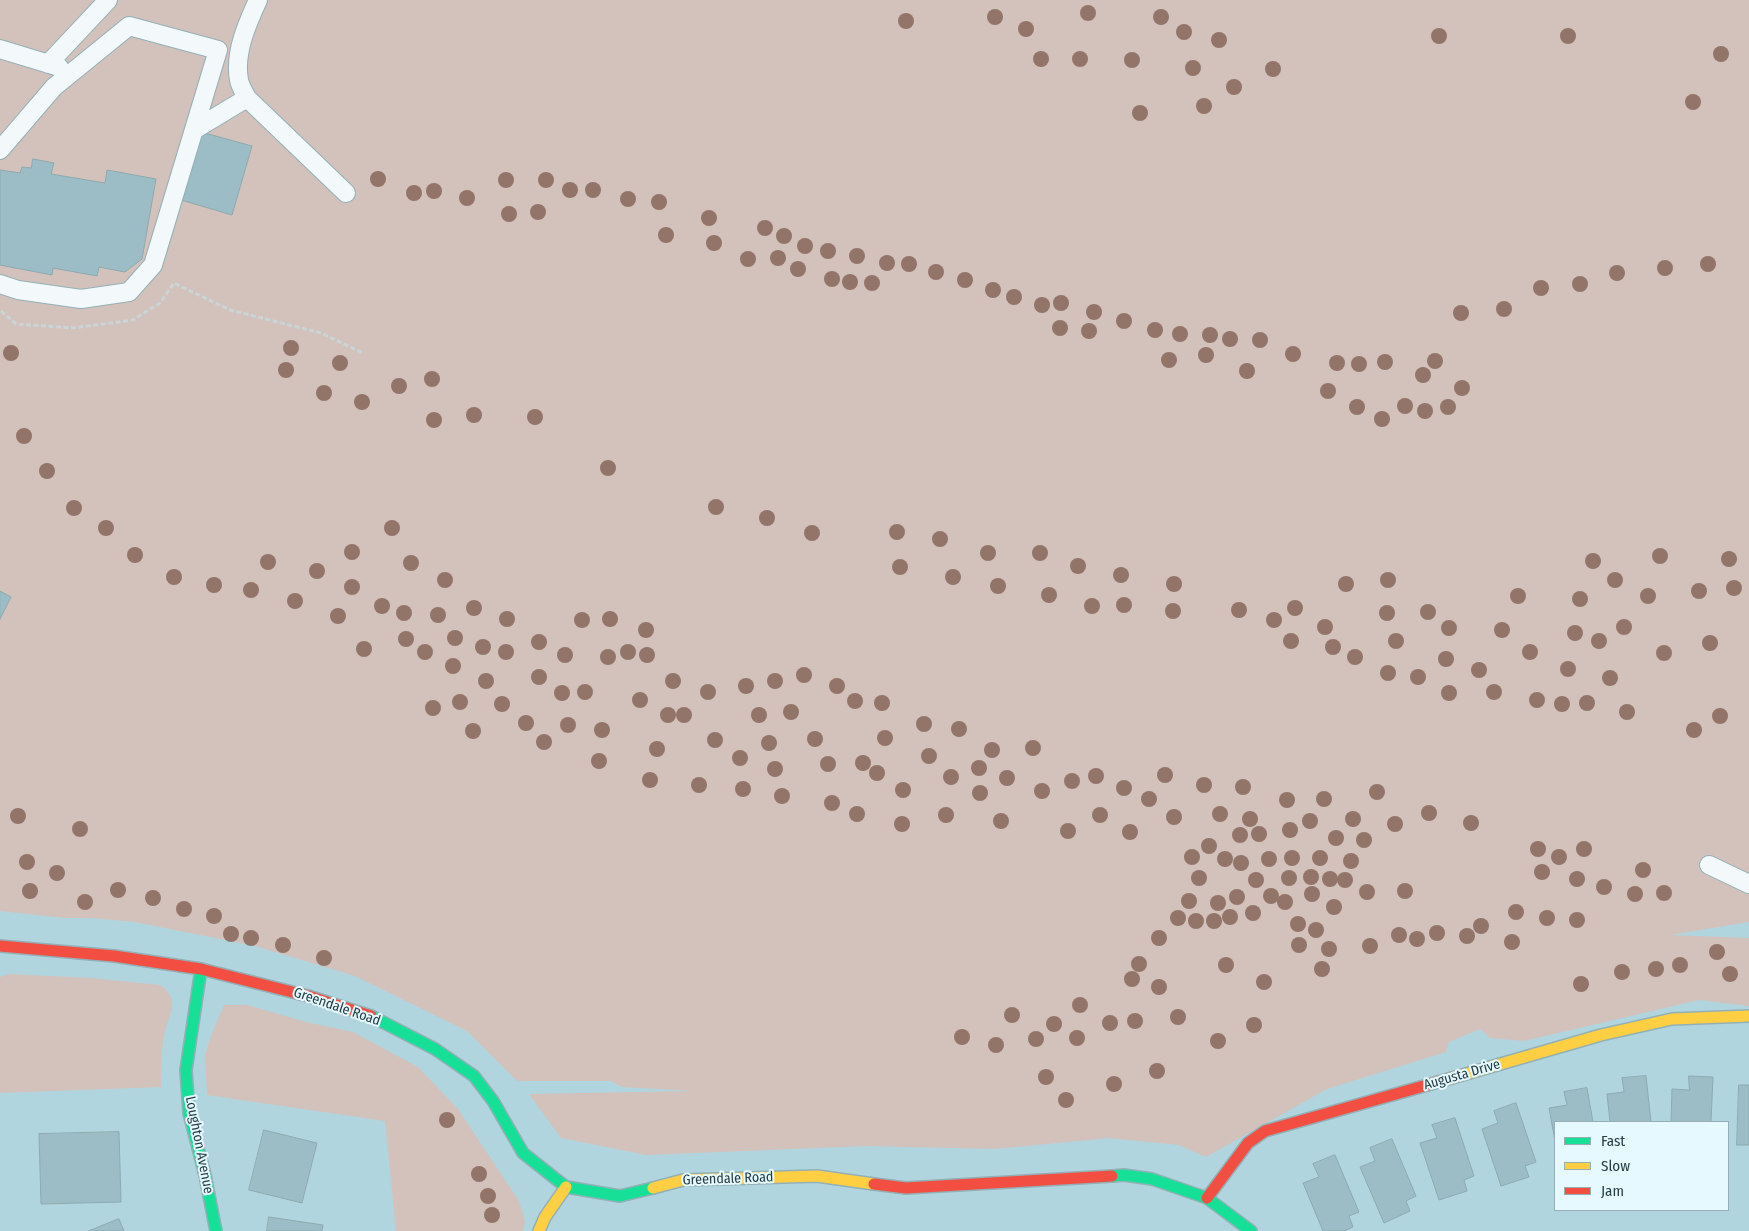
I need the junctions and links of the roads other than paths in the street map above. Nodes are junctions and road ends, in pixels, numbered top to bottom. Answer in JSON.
{"nodes":[{"id":1,"x":108,"y":0,"type":"edge"},
{"id":2,"x":258,"y":0,"type":"edge"},
{"id":3,"x":0,"y":49,"type":"edge"},
{"id":4,"x":48,"y":64,"type":"junction"},
{"id":5,"x":73,"y":71,"type":"junction"},
{"id":6,"x":247,"y":98,"type":"junction"},
{"id":7,"x":194,"y":130,"type":"junction"},
{"id":8,"x":0,"y":150,"type":"edge"},
{"id":9,"x":346,"y":192,"type":"dead end"},
{"id":10,"x":0,"y":284,"type":"edge"},
{"id":11,"x":1709,"y":865,"type":"dead end"},
{"id":12,"x":1749,"y":884,"type":"edge"},
{"id":13,"x":0,"y":946,"type":"edge"},
{"id":14,"x":201,"y":969,"type":"junction"},
{"id":15,"x":1749,"y":1016,"type":"edge"},
{"id":16,"x":566,"y":1187,"type":"junction"},
{"id":17,"x":1207,"y":1198,"type":"junction"},
{"id":18,"x":216,"y":1231,"type":"edge"},
{"id":19,"x":539,"y":1231,"type":"edge"},
{"id":20,"x":1251,"y":1231,"type":"edge"}],
"edges":[{"from":1,"to":4,"type":"lane"},
{"from":2,"to":6,"type":"lane"},
{"from":3,"to":4,"type":"lane"},
{"from":4,"to":5,"type":"lane"},
{"from":5,"to":7,"type":"lane"},
{"from":5,"to":8,"type":"lane"},
{"from":6,"to":7,"type":"lane"},
{"from":6,"to":9,"type":"lane"},
{"from":7,"to":10,"type":"lane"},
{"from":11,"to":12,"type":"lane"},
{"from":13,"to":14,"type":"street","name":"Greendale Road"},
{"from":14,"to":16,"type":"street","name":"Greendale Road"},
{"from":14,"to":18,"type":"street","name":"Loughton Avenue"},
{"from":15,"to":17,"type":"street","name":"Augusta Drive"},
{"from":16,"to":17,"type":"street","name":"Greendale Road"},
{"from":16,"to":19,"type":"street"},
{"from":17,"to":20,"type":"street","name":"Greendale Road"}]}
